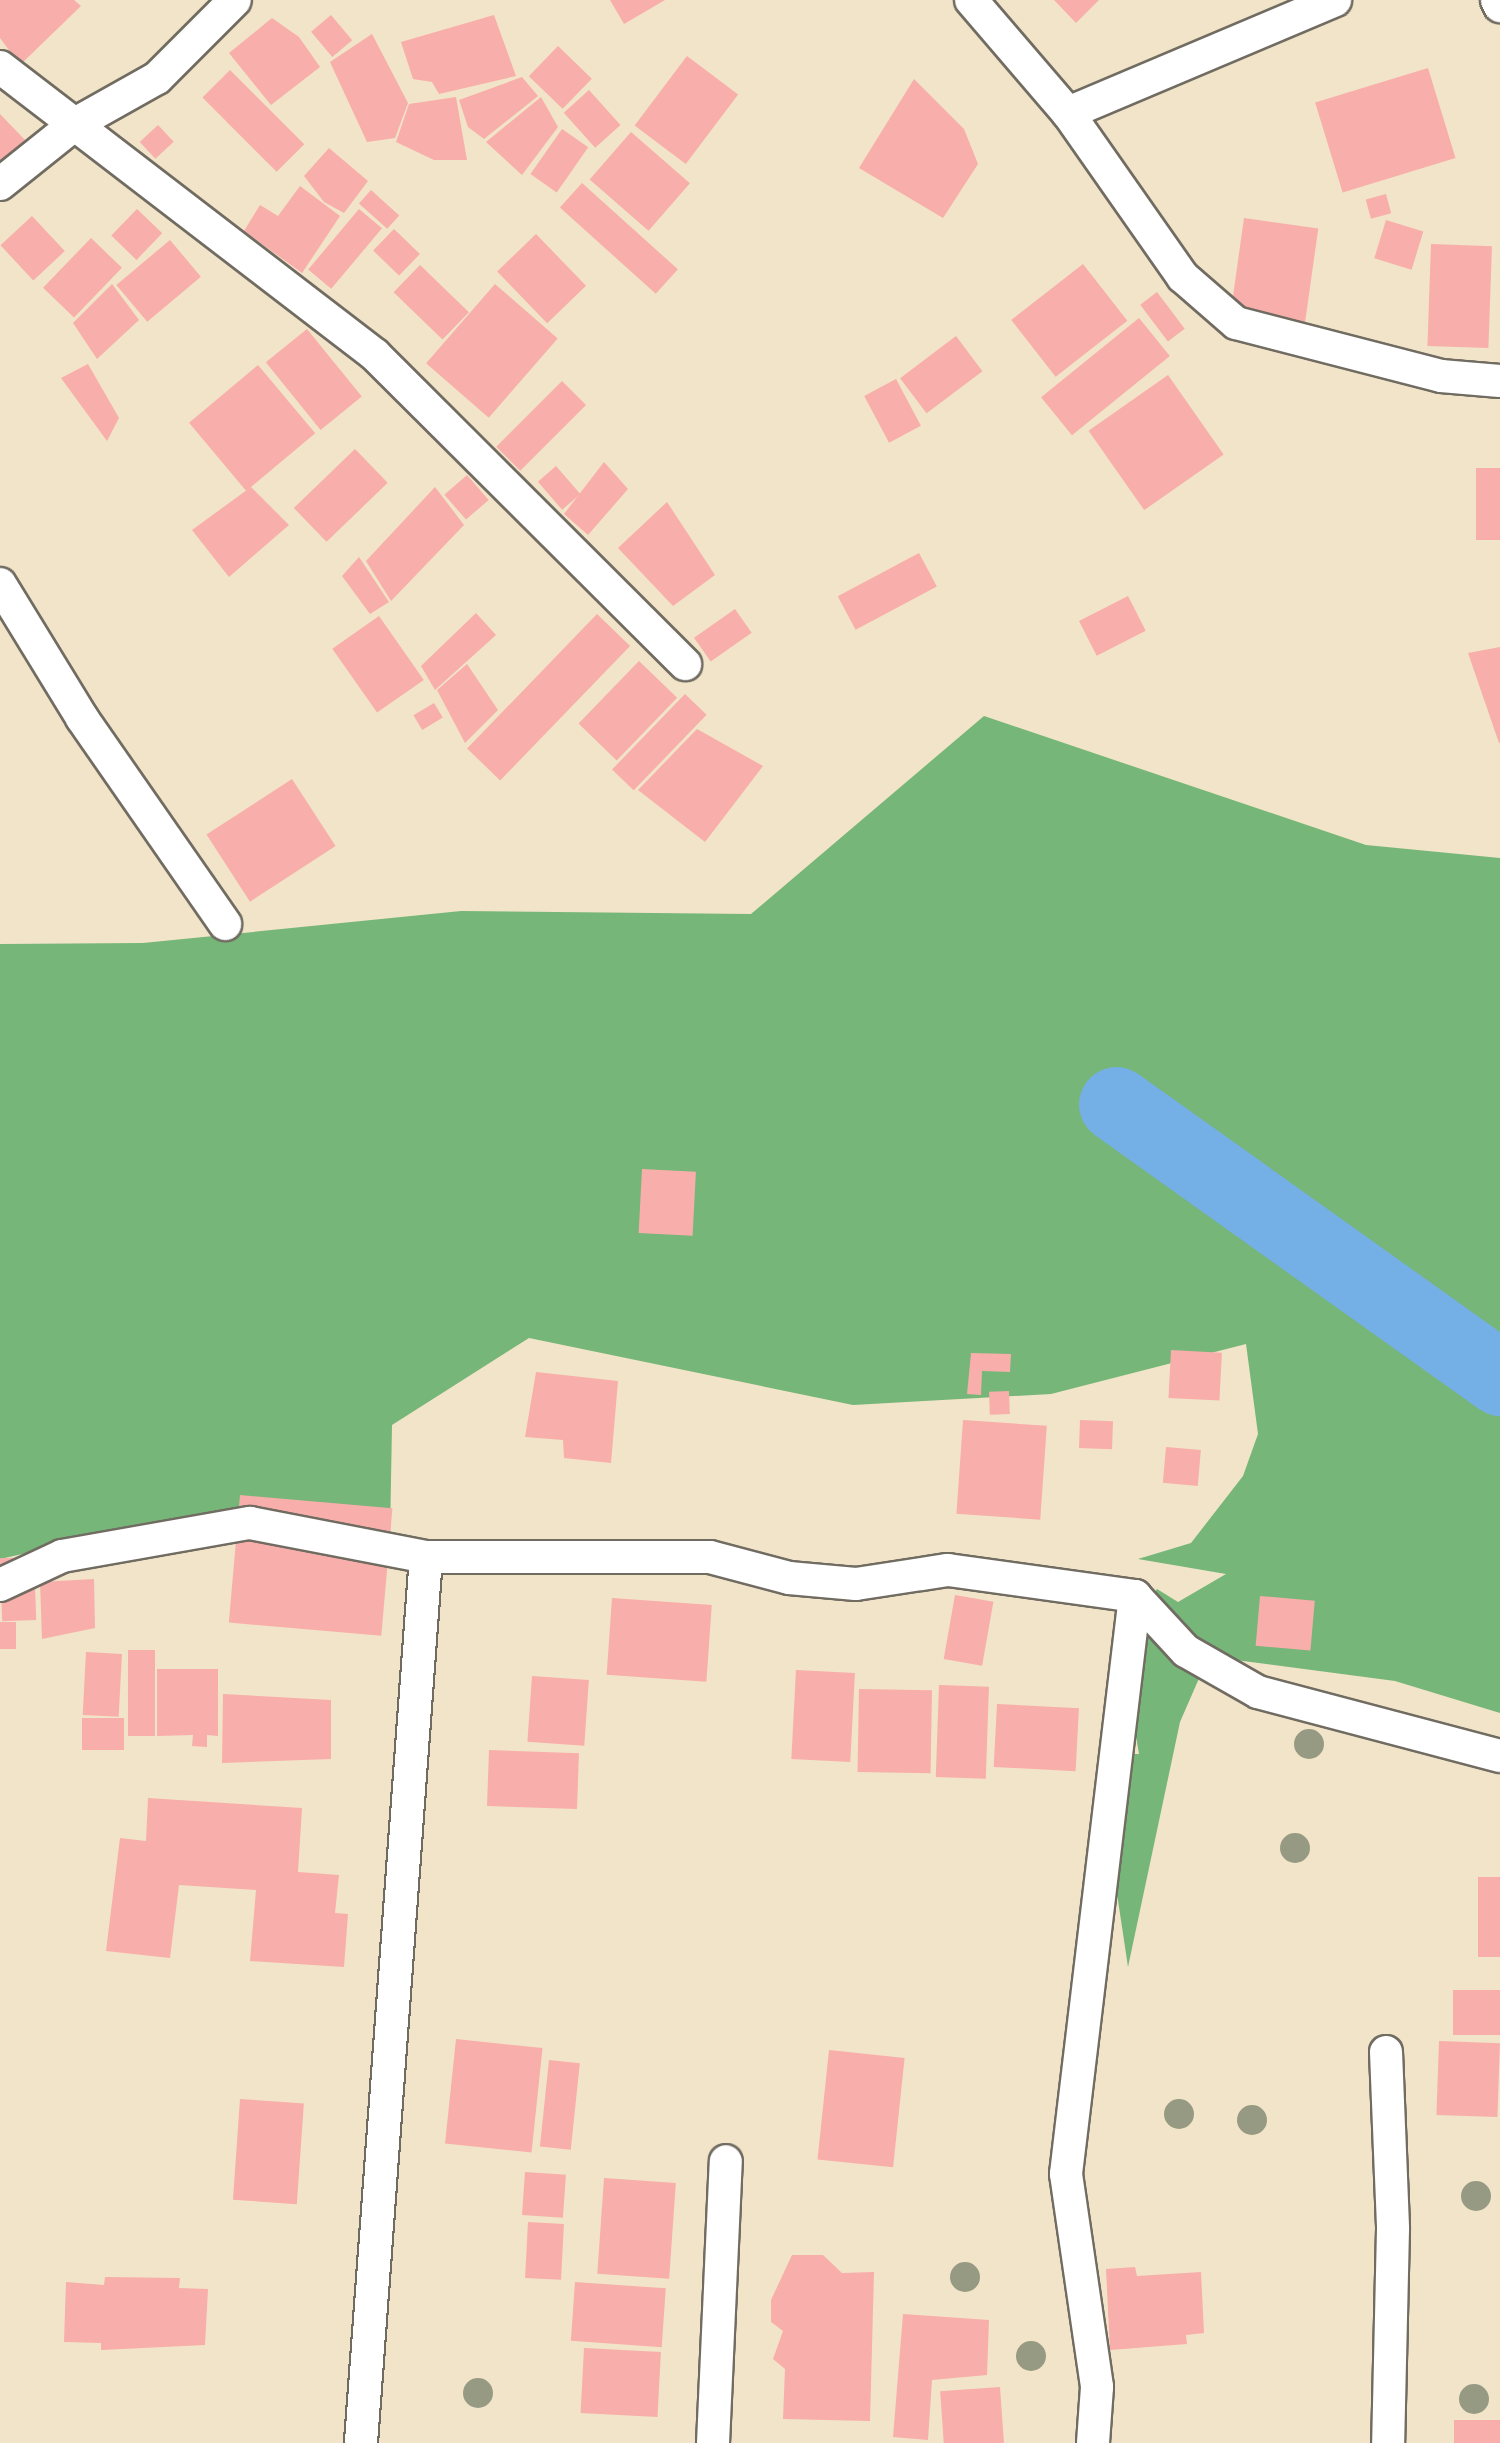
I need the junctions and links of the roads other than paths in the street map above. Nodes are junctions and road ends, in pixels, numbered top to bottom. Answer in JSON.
{"nodes":[{"id":1,"x":235,"y":0,"type":"edge"},
{"id":2,"x":971,"y":0,"type":"edge"},
{"id":3,"x":1335,"y":0,"type":"edge"},
{"id":4,"x":0,"y":67,"type":"edge"},
{"id":5,"x":1068,"y":113,"type":"junction"},
{"id":6,"x":75,"y":124,"type":"junction"},
{"id":7,"x":0,"y":184,"type":"edge"},
{"id":8,"x":1500,"y":381,"type":"edge"},
{"id":9,"x":0,"y":584,"type":"edge"},
{"id":10,"x":685,"y":664,"type":"dead end"},
{"id":11,"x":225,"y":924,"type":"dead end"},
{"id":12,"x":426,"y":1556,"type":"junction"},
{"id":13,"x":0,"y":1585,"type":"edge"},
{"id":14,"x":1134,"y":1596,"type":"junction"},
{"id":15,"x":1500,"y":1756,"type":"edge"},
{"id":16,"x":1386,"y":2052,"type":"dead end"},
{"id":17,"x":726,"y":2161,"type":"dead end"},
{"id":18,"x":362,"y":2443,"type":"edge"},
{"id":19,"x":713,"y":2443,"type":"edge"},
{"id":20,"x":1093,"y":2443,"type":"edge"},
{"id":21,"x":1388,"y":2443,"type":"edge"}],
"edges":[{"from":1,"to":6,"type":"street"},
{"from":2,"to":5,"type":"street"},
{"from":3,"to":5,"type":"street"},
{"from":4,"to":6,"type":"street"},
{"from":5,"to":8,"type":"street"},
{"from":6,"to":7,"type":"street"},
{"from":6,"to":10,"type":"street"},
{"from":9,"to":11,"type":"street"},
{"from":12,"to":13,"type":"street"},
{"from":12,"to":14,"type":"street"},
{"from":12,"to":18,"type":"street"},
{"from":14,"to":15,"type":"street"},
{"from":14,"to":20,"type":"street"},
{"from":16,"to":21,"type":"street"},
{"from":17,"to":19,"type":"street"}]}
